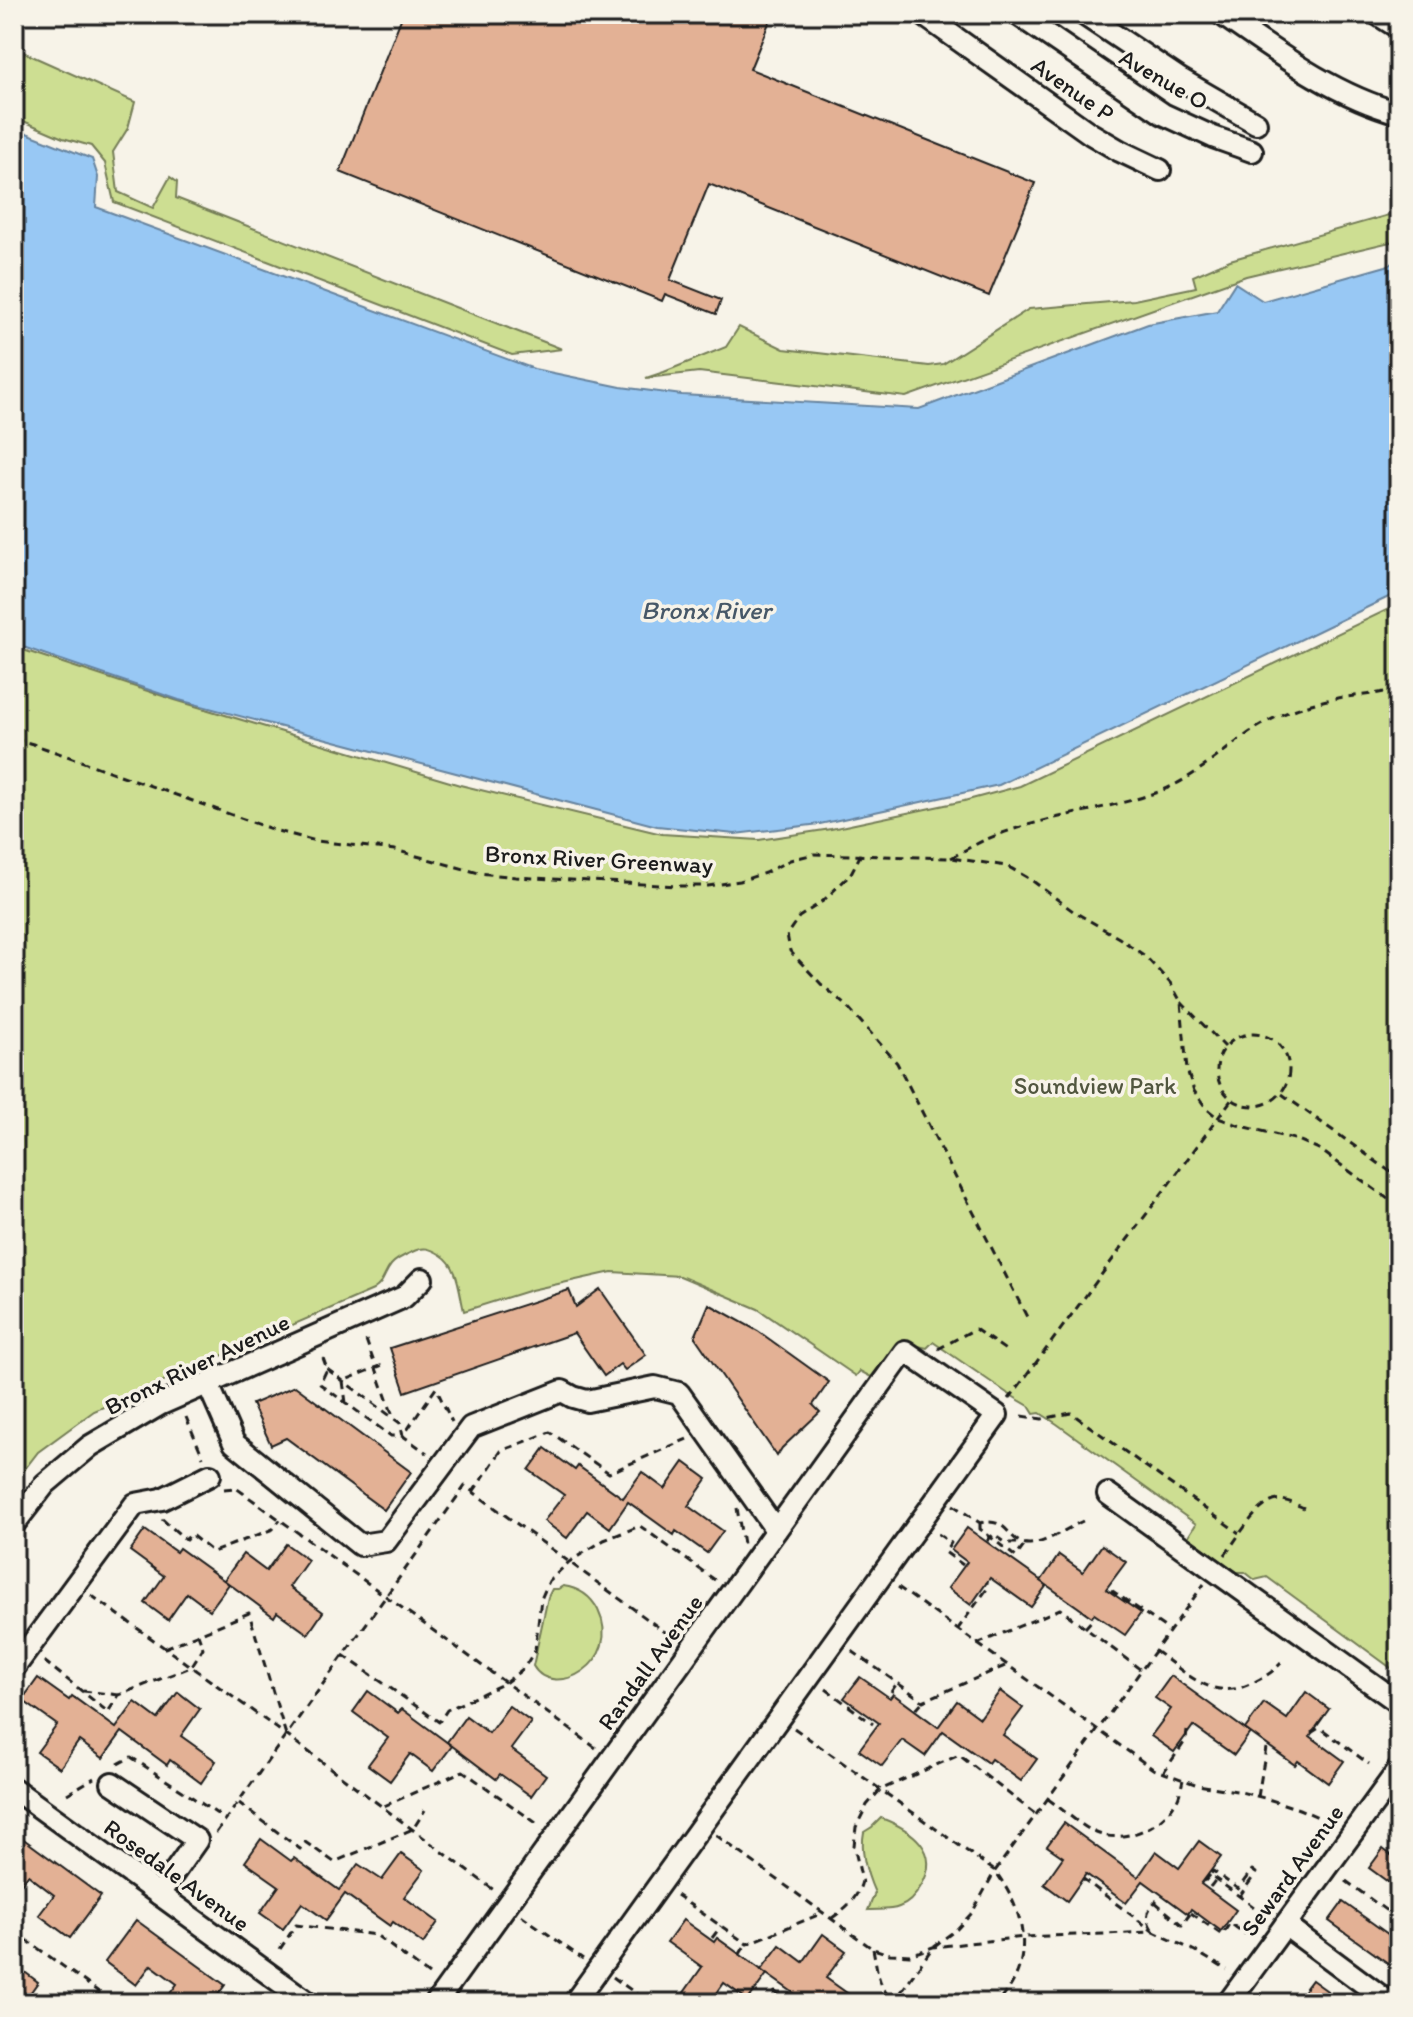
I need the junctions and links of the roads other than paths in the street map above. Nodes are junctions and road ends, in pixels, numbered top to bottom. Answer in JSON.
{"nodes":[{"id":1,"x":922,"y":14,"type":"edge"},
{"id":2,"x":1017,"y":14,"type":"edge"},
{"id":3,"x":1083,"y":14,"type":"edge"},
{"id":4,"x":1221,"y":14,"type":"edge"},
{"id":5,"x":1377,"y":14,"type":"edge"},
{"id":6,"x":1399,"y":28,"type":"edge"},
{"id":7,"x":1399,"y":113,"type":"edge"},
{"id":8,"x":1256,"y":123,"type":"dead end"},
{"id":9,"x":1252,"y":151,"type":"dead end"},
{"id":10,"x":1160,"y":170,"type":"dead end"},
{"id":11,"x":422,"y":1279,"type":"dead end"},
{"id":12,"x":208,"y":1384,"type":"junction"},
{"id":13,"x":210,"y":1475,"type":"road end"},
{"id":14,"x":1108,"y":1494,"type":"dead end"},
{"id":15,"x":14,"y":1524,"type":"edge"},
{"id":16,"x":776,"y":1530,"type":"junction"},
{"id":17,"x":21,"y":1673,"type":"edge"},
{"id":18,"x":1399,"y":1703,"type":"edge"},
{"id":19,"x":1399,"y":1769,"type":"edge"},
{"id":20,"x":112,"y":1783,"type":"dead end"},
{"id":21,"x":14,"y":1789,"type":"edge"},
{"id":22,"x":159,"y":1894,"type":"junction"},
{"id":23,"x":1285,"y":1925,"type":"junction"},
{"id":24,"x":309,"y":2003,"type":"edge"},
{"id":25,"x":436,"y":2003,"type":"edge"},
{"id":26,"x":574,"y":2003,"type":"edge"},
{"id":27,"x":1228,"y":2003,"type":"edge"},
{"id":28,"x":1390,"y":2003,"type":"edge"}],
"edges":[{"from":1,"to":10,"type":"street","name":"Avenue P"},
{"from":2,"to":9,"type":"street","name":"Avenue O"},
{"from":3,"to":8,"type":"street"},
{"from":4,"to":7,"type":"street"},
{"from":5,"to":6,"type":"street"},
{"from":11,"to":12,"type":"street","name":"Bronx River Avenue"},
{"from":12,"to":15,"type":"street","name":"Bronx River Avenue"},
{"from":12,"to":16,"type":"street"},
{"from":13,"to":17,"type":"street"},
{"from":14,"to":18,"type":"street"},
{"from":16,"to":25,"type":"street","name":"Randall Avenue"},
{"from":16,"to":26,"type":"street","name":"Randall Avenue"},
{"from":19,"to":23,"type":"street","name":"Seward Avenue"},
{"from":20,"to":22,"type":"street"},
{"from":21,"to":22,"type":"street","name":"Rosedale Avenue"},
{"from":22,"to":24,"type":"street","name":"Rosedale Avenue"},
{"from":23,"to":27,"type":"street","name":"Seward Avenue"},
{"from":23,"to":28,"type":"street"}]}
